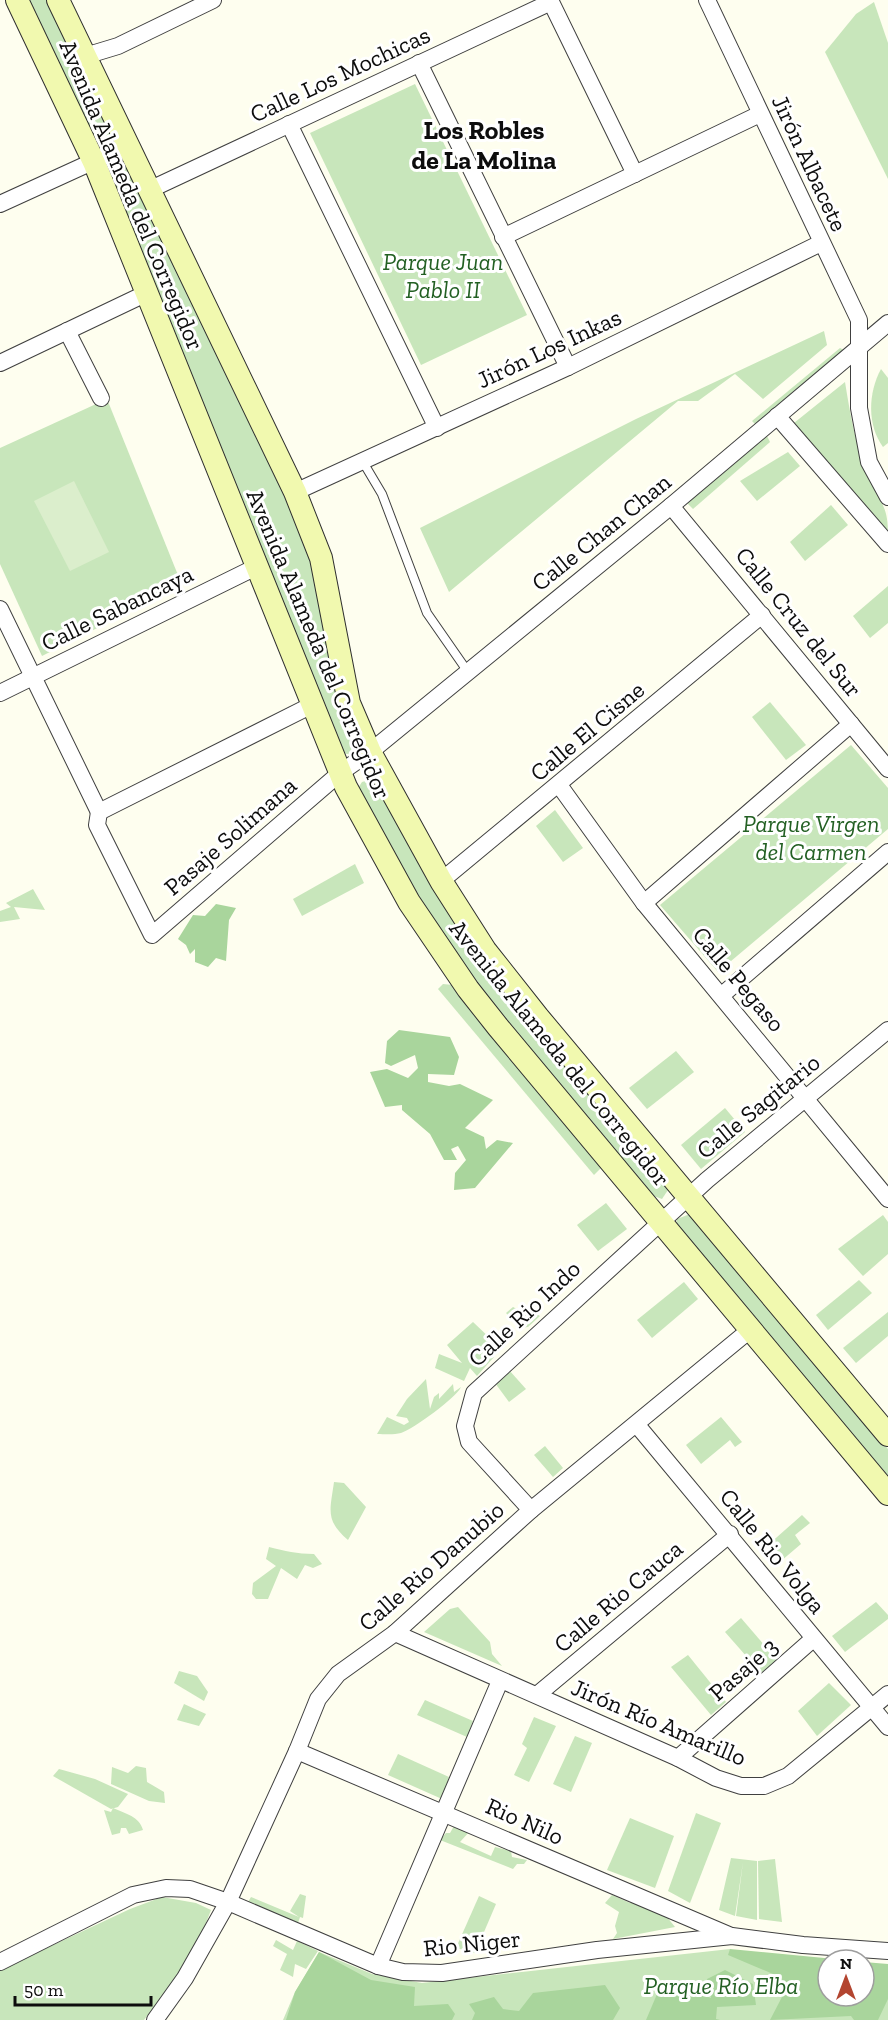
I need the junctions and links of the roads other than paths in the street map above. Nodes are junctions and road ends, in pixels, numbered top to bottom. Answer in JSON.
{"nodes":[{"id":1,"x":17,"y":0,"type":"edge"},
{"id":2,"x":58,"y":0,"type":"edge"},
{"id":3,"x":213,"y":0,"type":"edge"},
{"id":4,"x":707,"y":0,"type":"edge"},
{"id":5,"x":551,"y":1,"type":"edge"},
{"id":6,"x":85,"y":56,"type":"junction"},
{"id":7,"x":419,"y":63,"type":"junction"},
{"id":8,"x":760,"y":114,"type":"junction"},
{"id":9,"x":289,"y":124,"type":"junction"},
{"id":10,"x":127,"y":146,"type":"junction"},
{"id":11,"x":94,"y":162,"type":"junction"},
{"id":12,"x":635,"y":174,"type":"junction"},
{"id":13,"x":149,"y":190,"type":"junction"},
{"id":14,"x":0,"y":204,"type":"edge"},
{"id":15,"x":503,"y":237,"type":"junction"},
{"id":16,"x":821,"y":243,"type":"junction"},
{"id":17,"x":147,"y":293,"type":"junction"},
{"id":18,"x":888,"y":323,"type":"edge"},
{"id":19,"x":67,"y":331,"type":"junction"},
{"id":20,"x":859,"y":348,"type":"junction"},
{"id":21,"x":0,"y":363,"type":"edge"},
{"id":22,"x":568,"y":367,"type":"junction"},
{"id":23,"x":101,"y":398,"type":"dead end"},
{"id":24,"x":777,"y":416,"type":"junction"},
{"id":25,"x":437,"y":428,"type":"junction"},
{"id":26,"x":363,"y":462,"type":"junction"},
{"id":27,"x":295,"y":492,"type":"junction"},
{"id":28,"x":888,"y":497,"type":"edge"},
{"id":29,"x":671,"y":506,"type":"junction"},
{"id":30,"x":888,"y":544,"type":"edge"},
{"id":31,"x":256,"y":567,"type":"junction"},
{"id":32,"x":0,"y":609,"type":"edge"},
{"id":33,"x":762,"y":615,"type":"junction"},
{"id":34,"x":468,"y":672,"type":"junction"},
{"id":35,"x":34,"y":676,"type":"junction"},
{"id":36,"x":0,"y":693,"type":"edge"},
{"id":37,"x":312,"y":705,"type":"junction"},
{"id":38,"x":851,"y":724,"type":"junction"},
{"id":39,"x":370,"y":752,"type":"junction"},
{"id":40,"x":888,"y":769,"type":"edge"},
{"id":41,"x":340,"y":773,"type":"junction"},
{"id":42,"x":559,"y":785,"type":"junction"},
{"id":43,"x":99,"y":812,"type":"junction"},
{"id":44,"x":888,"y":852,"type":"edge"},
{"id":45,"x":441,"y":882,"type":"junction"},
{"id":46,"x":644,"y":903,"type":"junction"},
{"id":47,"x":722,"y":995,"type":"junction"},
{"id":48,"x":888,"y":1030,"type":"edge"},
{"id":49,"x":806,"y":1099,"type":"junction"},
{"id":50,"x":689,"y":1196,"type":"junction"},
{"id":51,"x":888,"y":1199,"type":"edge"},
{"id":52,"x":660,"y":1221,"type":"junction"},
{"id":53,"x":751,"y":1329,"type":"junction"},
{"id":54,"x":637,"y":1425,"type":"junction"},
{"id":55,"x":888,"y":1435,"type":"edge"},
{"id":56,"x":888,"y":1494,"type":"edge"},
{"id":57,"x":531,"y":1510,"type":"junction"},
{"id":58,"x":730,"y":1534,"type":"junction"},
{"id":59,"x":396,"y":1633,"type":"junction"},
{"id":60,"x":813,"y":1639,"type":"junction"},
{"id":61,"x":500,"y":1681,"type":"junction"},
{"id":62,"x":888,"y":1694,"type":"edge"},
{"id":63,"x":537,"y":1695,"type":"junction"},
{"id":64,"x":871,"y":1707,"type":"junction"},
{"id":65,"x":888,"y":1727,"type":"edge"},
{"id":66,"x":297,"y":1751,"type":"junction"},
{"id":67,"x":678,"y":1758,"type":"junction"},
{"id":68,"x":443,"y":1812,"type":"junction"},
{"id":69,"x":228,"y":1902,"type":"junction"},
{"id":70,"x":732,"y":1936,"type":"junction"},
{"id":71,"x":888,"y":1951,"type":"edge"},
{"id":72,"x":0,"y":1962,"type":"edge"},
{"id":73,"x":378,"y":1966,"type":"junction"},
{"id":74,"x":155,"y":2020,"type":"edge"}],
"edges":[{"from":1,"to":11,"type":"main road","name":"Avenida Alameda del Corregidor"},
{"from":2,"to":6,"type":"main road","name":"Avenida Alameda del Corregidor"},
{"from":3,"to":6,"type":"street"},
{"from":4,"to":8,"type":"street","name":"Jirón Albacete"},
{"from":5,"to":7,"type":"street","name":"Calle Los Mochicas"},
{"from":5,"to":12,"type":"street"},
{"from":6,"to":10,"type":"main road","name":"Avenida Alameda del Corregidor"},
{"from":7,"to":9,"type":"street","name":"Calle Los Mochicas"},
{"from":7,"to":15,"type":"street"},
{"from":8,"to":12,"type":"street"},
{"from":8,"to":16,"type":"street","name":"Jirón Albacete"},
{"from":9,"to":13,"type":"street","name":"Calle Los Mochicas"},
{"from":9,"to":25,"type":"street"},
{"from":10,"to":11,"type":"street"},
{"from":10,"to":13,"type":"main road","name":"Avenida Alameda del Corregidor"},
{"from":11,"to":14,"type":"street"},
{"from":11,"to":17,"type":"main road","name":"Avenida Alameda del Corregidor"},
{"from":12,"to":15,"type":"street"},
{"from":13,"to":27,"type":"main road","name":"Avenida Alameda del Corregidor"},
{"from":15,"to":22,"type":"street"},
{"from":16,"to":20,"type":"street","name":"Jirón Albacete"},
{"from":16,"to":22,"type":"street","name":"Jirón Los Inkas"},
{"from":17,"to":19,"type":"street"},
{"from":17,"to":31,"type":"main road","name":"Avenida Alameda del Corregidor"},
{"from":18,"to":20,"type":"street","name":"Calle Chan Chan"},
{"from":19,"to":21,"type":"street"},
{"from":19,"to":23,"type":"street"},
{"from":20,"to":24,"type":"street","name":"Calle Chan Chan"},
{"from":20,"to":28,"type":"street","name":"Jirón Albacete"},
{"from":22,"to":25,"type":"street","name":"Jirón Los Inkas"},
{"from":24,"to":29,"type":"street","name":"Calle Chan Chan"},
{"from":24,"to":30,"type":"street"},
{"from":25,"to":26,"type":"street","name":"Jirón Los Inkas"},
{"from":26,"to":27,"type":"street","name":"Jirón Los Inkas"},
{"from":26,"to":34,"type":"lane"},
{"from":27,"to":39,"type":"main road","name":"Avenida Alameda del Corregidor"},
{"from":29,"to":33,"type":"street","name":"Calle Cruz del Sur"},
{"from":29,"to":34,"type":"street","name":"Calle Chan Chan"},
{"from":31,"to":35,"type":"street","name":"Calle Sabancaya"},
{"from":31,"to":37,"type":"main road","name":"Avenida Alameda del Corregidor"},
{"from":32,"to":35,"type":"street"},
{"from":33,"to":38,"type":"street","name":"Calle Cruz del Sur"},
{"from":33,"to":42,"type":"street","name":"Calle El Cisne"},
{"from":34,"to":39,"type":"street","name":"Calle Chan Chan"},
{"from":35,"to":36,"type":"street","name":"Calle Sabancaya"},
{"from":35,"to":43,"type":"street"},
{"from":37,"to":41,"type":"main road","name":"Avenida Alameda del Corregidor"},
{"from":37,"to":43,"type":"street"},
{"from":38,"to":40,"type":"street","name":"Calle Cruz del Sur"},
{"from":38,"to":46,"type":"street"},
{"from":39,"to":41,"type":"street","name":"Calle Chan Chan"},
{"from":39,"to":45,"type":"main road","name":"Avenida Alameda del Corregidor"},
{"from":41,"to":43,"type":"street","name":"Pasaje Solimana"},
{"from":41,"to":52,"type":"main road","name":"Avenida Alameda del Corregidor"},
{"from":42,"to":45,"type":"street","name":"Calle El Cisne"},
{"from":42,"to":46,"type":"street","name":"Calle Pegaso"},
{"from":44,"to":47,"type":"street"},
{"from":45,"to":50,"type":"main road","name":"Avenida Alameda del Corregidor"},
{"from":46,"to":47,"type":"street","name":"Calle Pegaso"},
{"from":47,"to":49,"type":"street","name":"Calle Pegaso"},
{"from":48,"to":49,"type":"street","name":"Calle Sagitario"},
{"from":49,"to":50,"type":"street","name":"Calle Sagitario"},
{"from":49,"to":51,"type":"street","name":"Calle Pegaso"},
{"from":50,"to":52,"type":"street","name":"Calle Sagitario"},
{"from":50,"to":55,"type":"main road","name":"Avenida Alameda del Corregidor"},
{"from":52,"to":53,"type":"main road","name":"Avenida Alameda del Corregidor"},
{"from":52,"to":57,"type":"street","name":"Calle Rio Indo"},
{"from":53,"to":54,"type":"street","name":"Calle Rio Danubio"},
{"from":53,"to":56,"type":"main road","name":"Avenida Alameda del Corregidor"},
{"from":54,"to":57,"type":"street","name":"Calle Rio Danubio"},
{"from":54,"to":58,"type":"street","name":"Calle Rio Volga"},
{"from":57,"to":59,"type":"street","name":"Calle Rio Danubio"},
{"from":58,"to":60,"type":"street","name":"Calle Rio Volga"},
{"from":58,"to":63,"type":"street","name":"Calle Rio Cauca"},
{"from":59,"to":61,"type":"street","name":"Jirón Río Amarillo"},
{"from":59,"to":66,"type":"street","name":"Calle Rio Danubio"},
{"from":60,"to":64,"type":"street","name":"Calle Rio Volga"},
{"from":60,"to":67,"type":"street","name":"Pasaje 3"},
{"from":61,"to":63,"type":"street","name":"Jirón Río Amarillo"},
{"from":61,"to":68,"type":"street"},
{"from":62,"to":64,"type":"street","name":"Jirón Río Amarillo"},
{"from":63,"to":67,"type":"street","name":"Jirón Río Amarillo"},
{"from":64,"to":65,"type":"street","name":"Calle Rio Volga"},
{"from":64,"to":67,"type":"street","name":"Jirón Río Amarillo"},
{"from":66,"to":68,"type":"street","name":"Rio Nilo"},
{"from":66,"to":69,"type":"street","name":"Calle Rio Danubio"},
{"from":68,"to":70,"type":"street","name":"Rio Nilo"},
{"from":68,"to":73,"type":"street"},
{"from":69,"to":72,"type":"street","name":"Rio Niger"},
{"from":69,"to":73,"type":"street","name":"Rio Niger"},
{"from":69,"to":74,"type":"street","name":"Calle Rio Danubio"},
{"from":70,"to":71,"type":"street"},
{"from":70,"to":73,"type":"street","name":"Rio Niger"}]}
